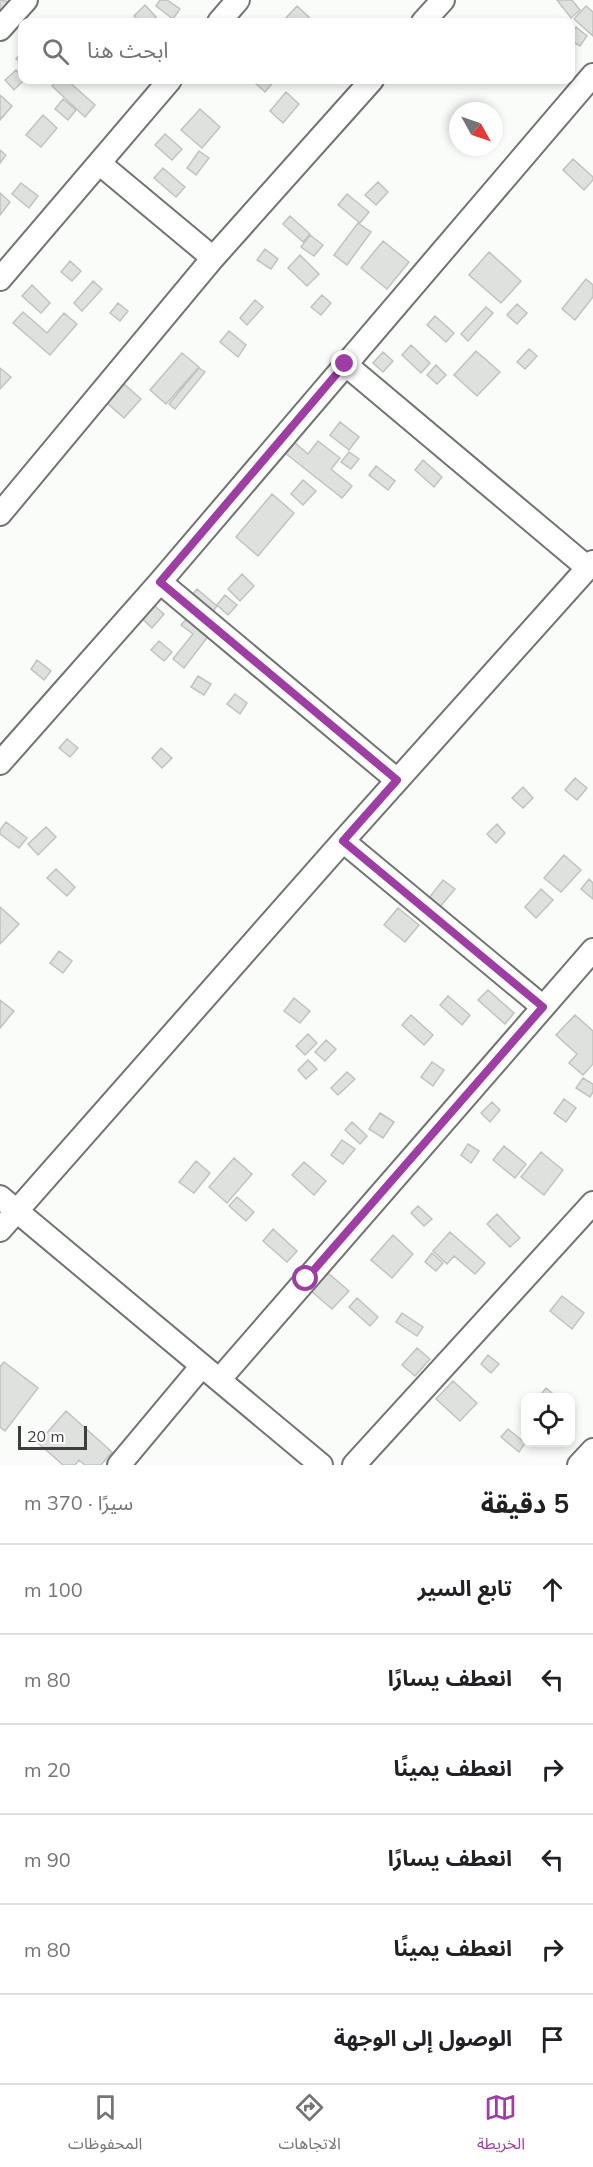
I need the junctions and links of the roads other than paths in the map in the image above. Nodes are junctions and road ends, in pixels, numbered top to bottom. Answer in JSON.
{"nodes":[{"id":1,"x":26,"y":0,"type":"edge"},
{"id":2,"x":238,"y":0,"type":"edge"},
{"id":3,"x":443,"y":0,"type":"edge"},
{"id":4,"x":222,"y":18,"type":"edge"},
{"id":5,"x":427,"y":18,"type":"edge"},
{"id":6,"x":0,"y":30,"type":"edge"},
{"id":7,"x":593,"y":75,"type":"edge"},
{"id":8,"x":167,"y":84,"type":"edge"},
{"id":9,"x":368,"y":84,"type":"edge"},
{"id":10,"x":99,"y":163,"type":"junction"},
{"id":11,"x":213,"y":258,"type":"junction"},
{"id":12,"x":0,"y":279,"type":"edge"},
{"id":13,"x":345,"y":364,"type":"junction"},
{"id":14,"x":0,"y":513,"type":"edge"},
{"id":15,"x":590,"y":565,"type":"edge"},
{"id":16,"x":160,"y":582,"type":"junction"},
{"id":17,"x":0,"y":763,"type":"edge"},
{"id":18,"x":397,"y":780,"type":"junction"},
{"id":19,"x":343,"y":841,"type":"junction"},
{"id":20,"x":593,"y":950,"type":"edge"},
{"id":21,"x":543,"y":1007,"type":"junction"},
{"id":22,"x":593,"y":1203,"type":"edge"},
{"id":23,"x":8,"y":1204,"type":"edge"},
{"id":24,"x":0,"y":1230,"type":"edge"},
{"id":25,"x":210,"y":1373,"type":"junction"},
{"id":26,"x":593,"y":1450,"type":"edge"},
{"id":27,"x":119,"y":1465,"type":"edge"},
{"id":28,"x":321,"y":1465,"type":"edge"},
{"id":29,"x":354,"y":1465,"type":"edge"},
{"id":30,"x":579,"y":1465,"type":"edge"}],
"edges":[{"from":1,"to":6,"type":"street"},
{"from":2,"to":4,"type":"street"},
{"from":3,"to":5,"type":"street"},
{"from":7,"to":13,"type":"street"},
{"from":8,"to":10,"type":"street"},
{"from":9,"to":11,"type":"street"},
{"from":10,"to":11,"type":"street"},
{"from":10,"to":12,"type":"street"},
{"from":11,"to":14,"type":"street"},
{"from":13,"to":15,"type":"street"},
{"from":13,"to":16,"type":"street"},
{"from":15,"to":18,"type":"street"},
{"from":16,"to":17,"type":"street"},
{"from":16,"to":18,"type":"street"},
{"from":18,"to":19,"type":"street"},
{"from":19,"to":21,"type":"street"},
{"from":19,"to":23,"type":"street"},
{"from":20,"to":21,"type":"street"},
{"from":21,"to":25,"type":"street"},
{"from":22,"to":29,"type":"street"},
{"from":23,"to":24,"type":"street"},
{"from":23,"to":25,"type":"street"},
{"from":25,"to":27,"type":"street"},
{"from":25,"to":28,"type":"street"},
{"from":26,"to":30,"type":"street"}]}
